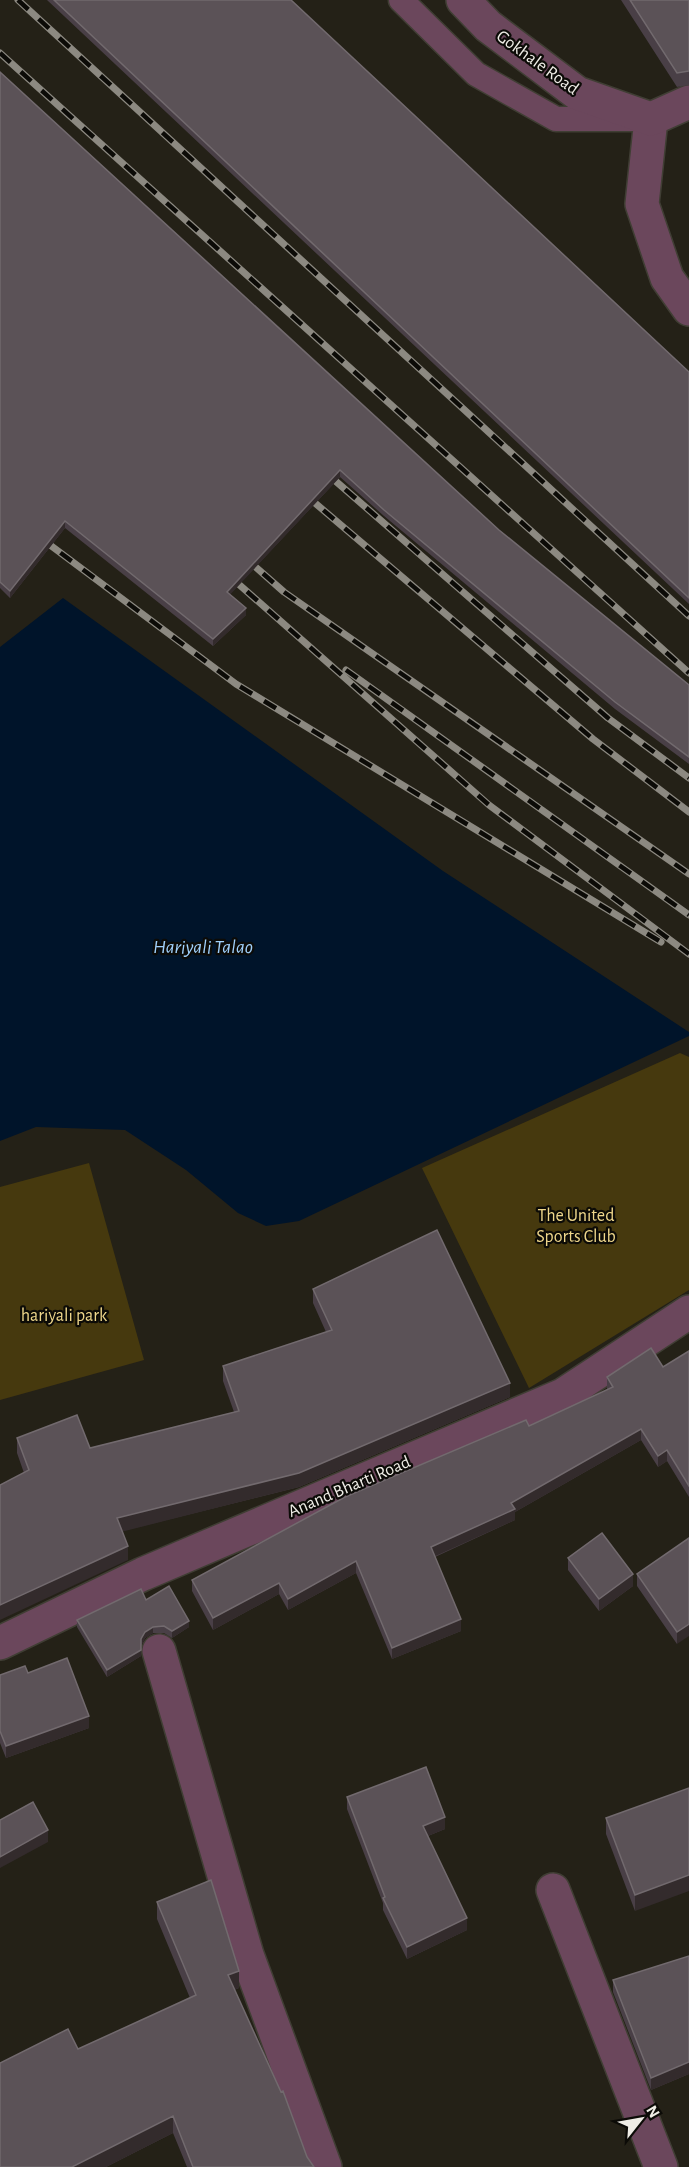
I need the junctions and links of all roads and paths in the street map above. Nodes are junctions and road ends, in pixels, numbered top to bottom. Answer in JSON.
{"nodes":[{"id":1,"x":401,"y":0,"type":"edge"},
{"id":2,"x":463,"y":0,"type":"edge"},
{"id":3,"x":689,"y":102,"type":"edge"},
{"id":4,"x":651,"y":119,"type":"junction"},
{"id":5,"x":689,"y":309,"type":"edge"},
{"id":6,"x":689,"y":1312,"type":"edge"},
{"id":7,"x":0,"y":1643,"type":"edge"},
{"id":8,"x":159,"y":1651,"type":"dead end"},
{"id":9,"x":553,"y":1890,"type":"dead end"},
{"id":10,"x":325,"y":2167,"type":"edge"},
{"id":11,"x":662,"y":2167,"type":"edge"}],
"edges":[{"from":1,"to":4,"type":"lane"},
{"from":2,"to":4,"type":"street","name":"Gokhale Road"},
{"from":3,"to":4,"type":"street"},
{"from":4,"to":5,"type":"street"},
{"from":6,"to":7,"type":"street","name":"Anand Bharti Road"},
{"from":8,"to":10,"type":"street"},
{"from":9,"to":11,"type":"street"}]}
